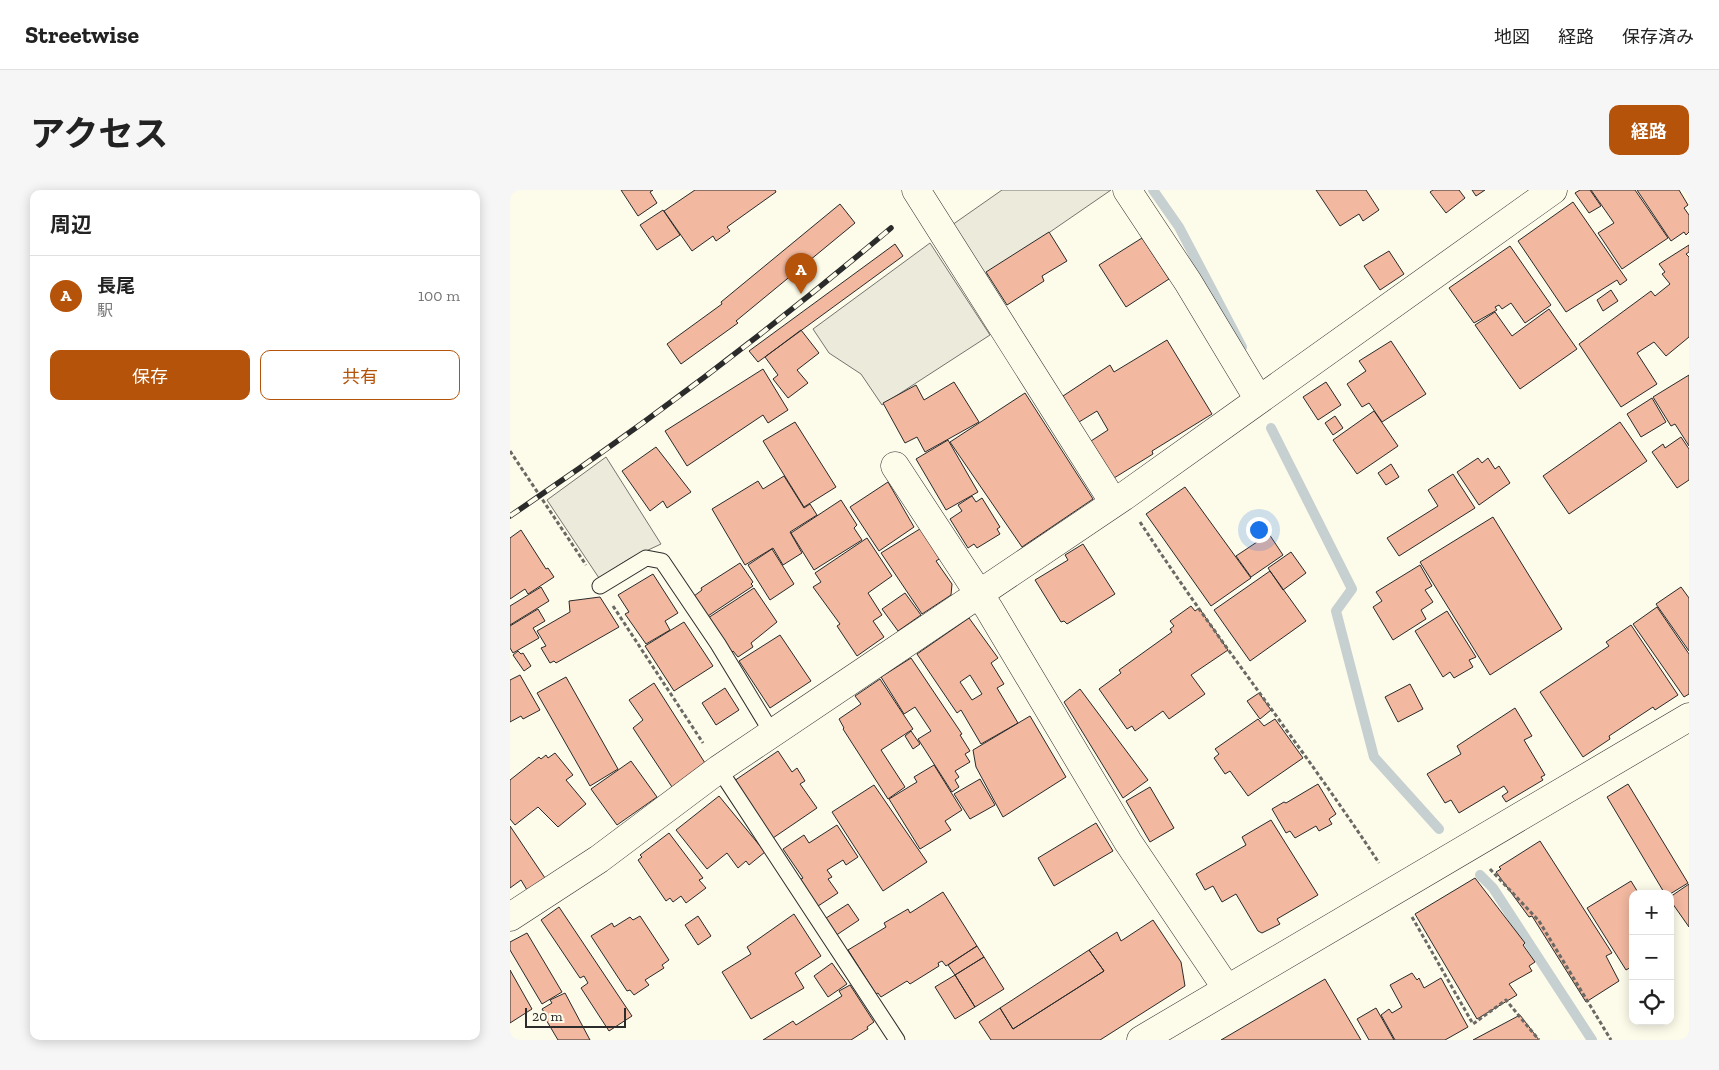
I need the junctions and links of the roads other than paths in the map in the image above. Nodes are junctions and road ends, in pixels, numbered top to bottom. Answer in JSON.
{"nodes":[{"id":1,"x":916,"y":190,"type":"edge"},
{"id":2,"x":1127,"y":190,"type":"edge"},
{"id":3,"x":1553,"y":190,"type":"edge"},
{"id":4,"x":1259,"y":400,"type":"junction"},
{"id":5,"x":895,"y":466,"type":"dead end"},
{"id":6,"x":1119,"y":500,"type":"junction"},
{"id":7,"x":600,"y":586,"type":"road end"},
{"id":8,"x":979,"y":593,"type":"junction"},
{"id":9,"x":1689,"y":717,"type":"edge"},
{"id":10,"x":772,"y":734,"type":"junction"},
{"id":11,"x":719,"y":769,"type":"junction"},
{"id":12,"x":510,"y":917,"type":"edge"},
{"id":13,"x":1226,"y":989,"type":"junction"},
{"id":14,"x":897,"y":1040,"type":"edge"},
{"id":15,"x":1141,"y":1040,"type":"edge"}],
"edges":[{"from":1,"to":6,"type":"street"},
{"from":2,"to":4,"type":"street"},
{"from":3,"to":4,"type":"street"},
{"from":4,"to":6,"type":"street"},
{"from":5,"to":8,"type":"street"},
{"from":6,"to":8,"type":"street"},
{"from":7,"to":10,"type":"lane"},
{"from":8,"to":10,"type":"street"},
{"from":8,"to":13,"type":"street"},
{"from":9,"to":13,"type":"street"},
{"from":10,"to":11,"type":"street"},
{"from":11,"to":12,"type":"street"},
{"from":11,"to":14,"type":"lane"},
{"from":13,"to":15,"type":"street"}]}
